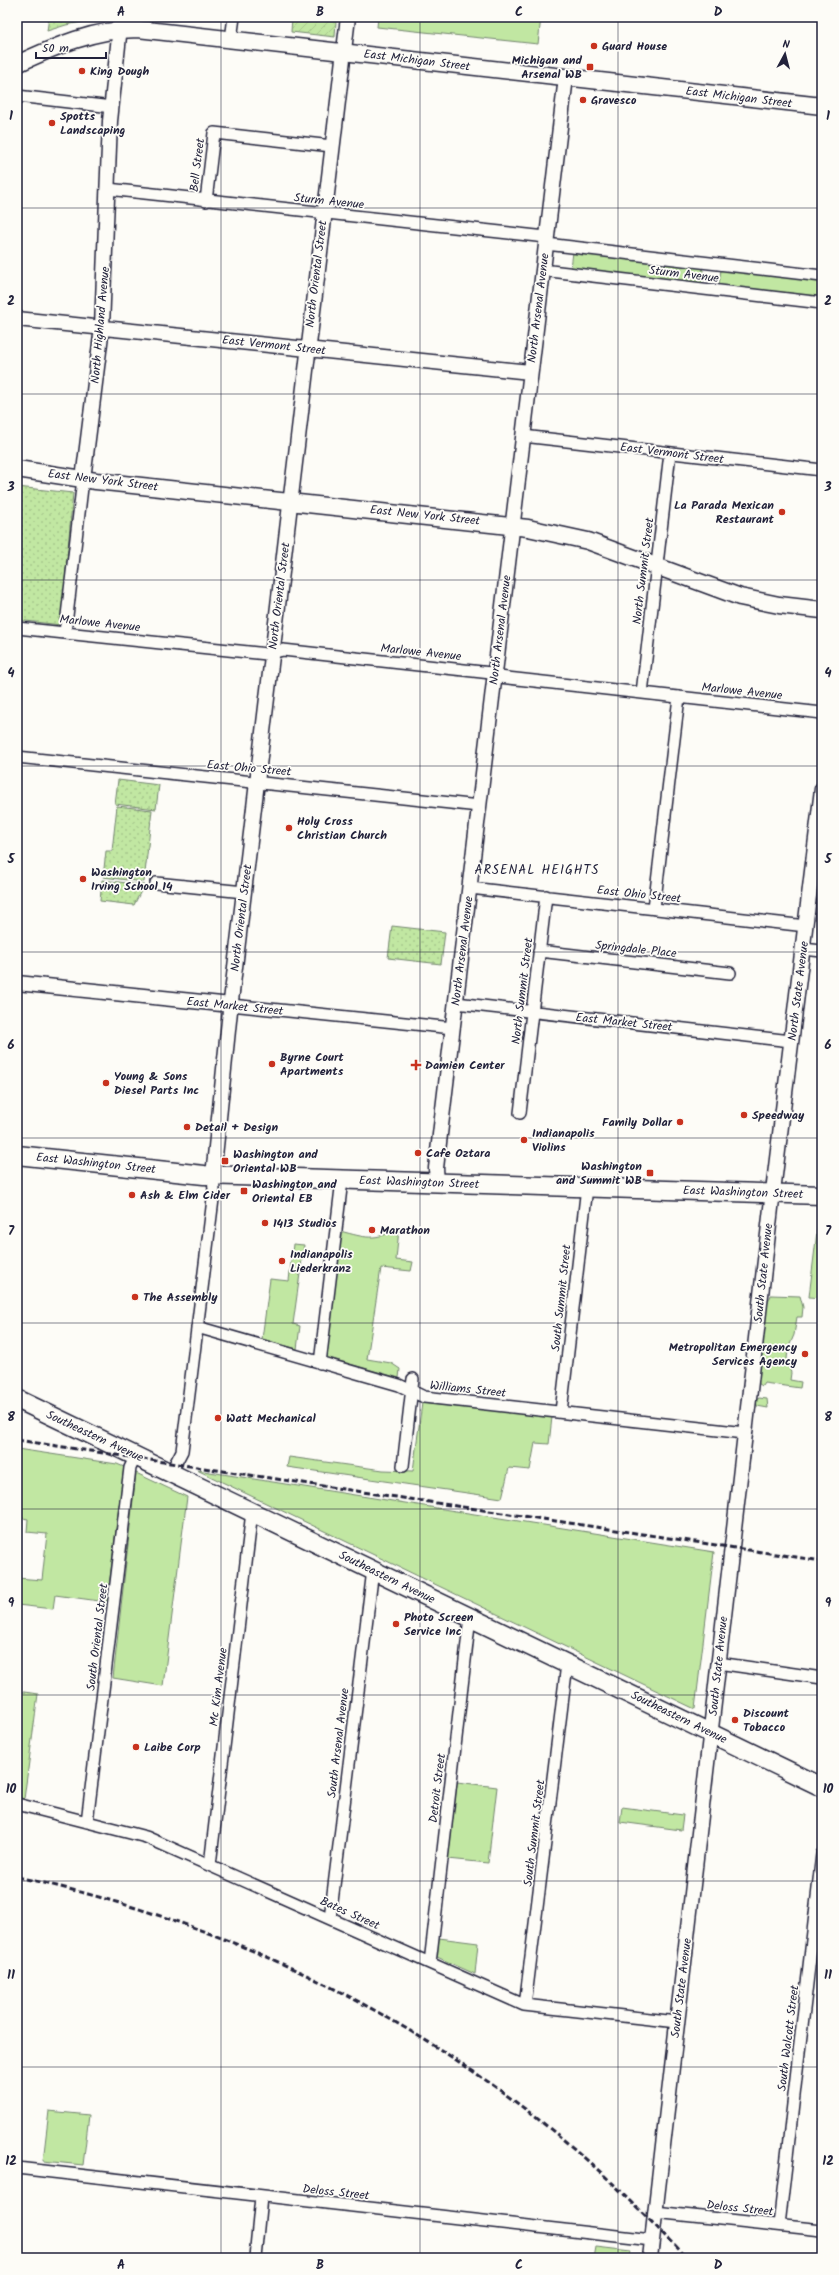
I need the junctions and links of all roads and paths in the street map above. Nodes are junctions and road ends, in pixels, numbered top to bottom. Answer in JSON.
{"nodes":[{"id":1,"x":234,"y":17,"type":"edge"},
{"id":2,"x":348,"y":17,"type":"edge"},
{"id":3,"x":121,"y":23,"type":"edge"},
{"id":4,"x":231,"y":39,"type":"junction"},
{"id":5,"x":344,"y":52,"type":"junction"},
{"id":6,"x":17,"y":64,"type":"edge"},
{"id":7,"x":566,"y":77,"type":"junction"},
{"id":8,"x":17,"y":96,"type":"edge"},
{"id":9,"x":822,"y":106,"type":"edge"},
{"id":10,"x":112,"y":107,"type":"junction"},
{"id":11,"x":332,"y":146,"type":"junction"},
{"id":12,"x":108,"y":189,"type":"junction"},
{"id":13,"x":206,"y":201,"type":"junction"},
{"id":14,"x":324,"y":214,"type":"junction"},
{"id":15,"x":546,"y":240,"type":"junction"},
{"id":16,"x":542,"y":270,"type":"junction"},
{"id":17,"x":822,"y":276,"type":"edge"},
{"id":18,"x":822,"y":303,"type":"edge"},
{"id":19,"x":17,"y":319,"type":"edge"},
{"id":20,"x":102,"y":327,"type":"junction"},
{"id":21,"x":308,"y":348,"type":"junction"},
{"id":22,"x":530,"y":372,"type":"junction"},
{"id":23,"x":523,"y":436,"type":"junction"},
{"id":24,"x":670,"y":453,"type":"junction"},
{"id":25,"x":17,"y":469,"type":"edge"},
{"id":26,"x":822,"y":470,"type":"edge"},
{"id":27,"x":83,"y":479,"type":"junction"},
{"id":28,"x":290,"y":501,"type":"junction"},
{"id":29,"x":512,"y":526,"type":"junction"},
{"id":30,"x":657,"y":567,"type":"junction"},
{"id":31,"x":822,"y":610,"type":"edge"},
{"id":32,"x":17,"y":628,"type":"edge"},
{"id":33,"x":65,"y":633,"type":"junction"},
{"id":34,"x":272,"y":653,"type":"junction"},
{"id":35,"x":495,"y":674,"type":"junction"},
{"id":36,"x":642,"y":693,"type":"junction"},
{"id":37,"x":679,"y":697,"type":"junction"},
{"id":38,"x":822,"y":713,"type":"edge"},
{"id":39,"x":17,"y":757,"type":"edge"},
{"id":40,"x":257,"y":782,"type":"junction"},
{"id":41,"x":822,"y":790,"type":"edge"},
{"id":42,"x":479,"y":806,"type":"junction"},
{"id":43,"x":156,"y":883,"type":"dead end"},
{"id":44,"x":470,"y":888,"type":"junction"},
{"id":45,"x":244,"y":892,"type":"junction"},
{"id":46,"x":546,"y":896,"type":"junction"},
{"id":47,"x":654,"y":908,"type":"junction"},
{"id":48,"x":806,"y":926,"type":"junction"},
{"id":49,"x":803,"y":949,"type":"junction"},
{"id":50,"x":539,"y":951,"type":"junction"},
{"id":51,"x":822,"y":951,"type":"edge"},
{"id":52,"x":730,"y":973,"type":"dead end"},
{"id":53,"x":17,"y":983,"type":"edge"},
{"id":54,"x":456,"y":1003,"type":"junction"},
{"id":55,"x":231,"y":1005,"type":"junction"},
{"id":56,"x":533,"y":1012,"type":"junction"},
{"id":57,"x":453,"y":1028,"type":"junction"},
{"id":58,"x":792,"y":1041,"type":"junction"},
{"id":59,"x":520,"y":1113,"type":"dead end"},
{"id":60,"x":17,"y":1154,"type":"edge"},
{"id":61,"x":213,"y":1176,"type":"junction"},
{"id":62,"x":342,"y":1180,"type":"junction"},
{"id":63,"x":437,"y":1183,"type":"junction"},
{"id":64,"x":587,"y":1187,"type":"junction"},
{"id":65,"x":773,"y":1193,"type":"junction"},
{"id":66,"x":822,"y":1195,"type":"edge"},
{"id":67,"x":197,"y":1327,"type":"junction"},
{"id":68,"x":320,"y":1363,"type":"junction"},
{"id":69,"x":413,"y":1379,"type":"dead end"},
{"id":70,"x":412,"y":1392,"type":"junction"},
{"id":71,"x":17,"y":1399,"type":"edge"},
{"id":72,"x":562,"y":1412,"type":"junction"},
{"id":73,"x":745,"y":1433,"type":"junction"},
{"id":74,"x":136,"y":1456,"type":"junction"},
{"id":75,"x":403,"y":1466,"type":"dead end"},
{"id":76,"x":171,"y":1472,"type":"junction"},
{"id":77,"x":252,"y":1512,"type":"junction"},
{"id":78,"x":373,"y":1570,"type":"junction"},
{"id":79,"x":470,"y":1617,"type":"junction"},
{"id":80,"x":718,"y":1663,"type":"junction"},
{"id":81,"x":567,"y":1664,"type":"junction"},
{"id":82,"x":822,"y":1678,"type":"edge"},
{"id":83,"x":711,"y":1732,"type":"junction"},
{"id":84,"x":822,"y":1787,"type":"edge"},
{"id":85,"x":17,"y":1804,"type":"edge"},
{"id":86,"x":87,"y":1822,"type":"junction"},
{"id":87,"x":822,"y":1854,"type":"edge"},
{"id":88,"x":210,"y":1865,"type":"junction"},
{"id":89,"x":330,"y":1918,"type":"junction"},
{"id":90,"x":430,"y":1962,"type":"junction"},
{"id":91,"x":525,"y":2005,"type":"junction"},
{"id":92,"x":677,"y":2022,"type":"junction"},
{"id":93,"x":17,"y":2168,"type":"edge"},
{"id":94,"x":261,"y":2197,"type":"junction"},
{"id":95,"x":656,"y":2212,"type":"junction"},
{"id":96,"x":779,"y":2225,"type":"junction"},
{"id":97,"x":822,"y":2230,"type":"edge"},
{"id":98,"x":652,"y":2240,"type":"junction"},
{"id":99,"x":255,"y":2258,"type":"edge"},
{"id":100,"x":650,"y":2258,"type":"edge"}],
"edges":[{"from":1,"to":4,"type":"street"},
{"from":2,"to":5,"type":"street","name":"North Oriental Street"},
{"from":3,"to":4,"type":"main road","name":"East Michigan Street"},
{"from":3,"to":6,"type":"main road","name":"East Michigan Street"},
{"from":3,"to":10,"type":"street","name":"North Highland Avenue"},
{"from":4,"to":5,"type":"main road","name":"East Michigan Street"},
{"from":5,"to":7,"type":"main road","name":"East Michigan Street"},
{"from":5,"to":11,"type":"street","name":"North Oriental Street"},
{"from":7,"to":9,"type":"main road","name":"East Michigan Street"},
{"from":7,"to":15,"type":"street","name":"North Arsenal Avenue"},
{"from":8,"to":10,"type":"street"},
{"from":10,"to":12,"type":"street","name":"North Highland Avenue"},
{"from":11,"to":13,"type":"street","name":"Bell Street"},
{"from":11,"to":14,"type":"street","name":"North Oriental Street"},
{"from":12,"to":13,"type":"street","name":"Sturm Avenue"},
{"from":12,"to":20,"type":"street","name":"North Highland Avenue"},
{"from":13,"to":14,"type":"street","name":"Sturm Avenue"},
{"from":14,"to":15,"type":"street","name":"Sturm Avenue"},
{"from":14,"to":21,"type":"street","name":"North Oriental Street"},
{"from":15,"to":16,"type":"street","name":"North Arsenal Avenue"},
{"from":15,"to":17,"type":"street","name":"Sturm Avenue"},
{"from":16,"to":18,"type":"street","name":"Sturm Avenue"},
{"from":16,"to":22,"type":"street","name":"North Arsenal Avenue"},
{"from":19,"to":20,"type":"street","name":"East Vermont Street"},
{"from":20,"to":21,"type":"street","name":"East Vermont Street"},
{"from":20,"to":27,"type":"street","name":"North Highland Avenue"},
{"from":21,"to":22,"type":"street","name":"East Vermont Street"},
{"from":21,"to":28,"type":"street","name":"North Oriental Street"},
{"from":22,"to":23,"type":"street","name":"North Arsenal Avenue"},
{"from":23,"to":24,"type":"street","name":"East Vermont Street"},
{"from":23,"to":29,"type":"street","name":"North Arsenal Avenue"},
{"from":24,"to":26,"type":"street","name":"East Vermont Street"},
{"from":24,"to":30,"type":"street","name":"North Summit Street"},
{"from":25,"to":27,"type":"main road","name":"East New York Street"},
{"from":27,"to":28,"type":"main road","name":"East New York Street"},
{"from":27,"to":33,"type":"street","name":"North Highland Avenue"},
{"from":28,"to":29,"type":"main road","name":"East New York Street"},
{"from":28,"to":34,"type":"street","name":"North Oriental Street"},
{"from":29,"to":30,"type":"main road","name":"East New York Street"},
{"from":29,"to":35,"type":"street","name":"North Arsenal Avenue"},
{"from":30,"to":31,"type":"main road","name":"East New York Street"},
{"from":30,"to":36,"type":"street","name":"North Summit Street"},
{"from":32,"to":33,"type":"street","name":"Marlowe Avenue"},
{"from":33,"to":34,"type":"street","name":"Marlowe Avenue"},
{"from":34,"to":35,"type":"street","name":"Marlowe Avenue"},
{"from":34,"to":40,"type":"street","name":"North Oriental Street"},
{"from":35,"to":36,"type":"street","name":"Marlowe Avenue"},
{"from":35,"to":42,"type":"street","name":"North Arsenal Avenue"},
{"from":36,"to":37,"type":"street","name":"Marlowe Avenue"},
{"from":37,"to":38,"type":"street","name":"Marlowe Avenue"},
{"from":37,"to":47,"type":"street"},
{"from":39,"to":40,"type":"street","name":"East Ohio Street"},
{"from":40,"to":42,"type":"street","name":"East Ohio Street"},
{"from":40,"to":45,"type":"street","name":"North Oriental Street"},
{"from":41,"to":48,"type":"street","name":"North State Avenue"},
{"from":42,"to":44,"type":"street","name":"North Arsenal Avenue"},
{"from":43,"to":45,"type":"street"},
{"from":44,"to":46,"type":"street","name":"East Ohio Street"},
{"from":44,"to":54,"type":"street","name":"North Arsenal Avenue"},
{"from":45,"to":55,"type":"street","name":"North Oriental Street"},
{"from":46,"to":47,"type":"street","name":"East Ohio Street"},
{"from":46,"to":50,"type":"street","name":"North Summit Street"},
{"from":47,"to":48,"type":"street","name":"East Ohio Street"},
{"from":48,"to":49,"type":"street","name":"North State Avenue"},
{"from":49,"to":51,"type":"street"},
{"from":49,"to":58,"type":"street","name":"North State Avenue"},
{"from":50,"to":52,"type":"street","name":"Springdale Place"},
{"from":50,"to":56,"type":"street","name":"North Summit Street"},
{"from":53,"to":55,"type":"street","name":"East Market Street"},
{"from":54,"to":56,"type":"street","name":"East Market Street"},
{"from":54,"to":57,"type":"street","name":"North Arsenal Avenue"},
{"from":55,"to":57,"type":"street","name":"East Market Street"},
{"from":55,"to":61,"type":"street","name":"North Oriental Street"},
{"from":56,"to":58,"type":"street","name":"East Market Street"},
{"from":56,"to":59,"type":"street","name":"North Summit Street"},
{"from":57,"to":63,"type":"street","name":"North Arsenal Avenue"},
{"from":58,"to":65,"type":"street","name":"North State Avenue"},
{"from":60,"to":61,"type":"main road","name":"East Washington Street"},
{"from":61,"to":62,"type":"main road","name":"East Washington Street"},
{"from":61,"to":67,"type":"street"},
{"from":62,"to":63,"type":"main road","name":"East Washington Street"},
{"from":62,"to":68,"type":"street"},
{"from":63,"to":64,"type":"main road","name":"East Washington Street"},
{"from":64,"to":65,"type":"main road","name":"East Washington Street"},
{"from":64,"to":72,"type":"street","name":"South Summit Street"},
{"from":65,"to":66,"type":"main road","name":"East Washington Street"},
{"from":65,"to":73,"type":"street","name":"South State Avenue"},
{"from":67,"to":68,"type":"street","name":"Williams Street"},
{"from":67,"to":76,"type":"street"},
{"from":68,"to":70,"type":"street","name":"Williams Street"},
{"from":69,"to":70,"type":"street"},
{"from":70,"to":72,"type":"street","name":"Williams Street"},
{"from":70,"to":75,"type":"street"},
{"from":71,"to":74,"type":"main road","name":"Southeastern Avenue"},
{"from":72,"to":73,"type":"street","name":"Williams Street"},
{"from":73,"to":80,"type":"street","name":"South State Avenue"},
{"from":74,"to":76,"type":"main road","name":"Southeastern Avenue"},
{"from":74,"to":86,"type":"street","name":"South Oriental Street"},
{"from":76,"to":77,"type":"main road","name":"Southeastern Avenue"},
{"from":77,"to":78,"type":"main road","name":"Southeastern Avenue"},
{"from":77,"to":88,"type":"street","name":"Mc Kim Avenue"},
{"from":78,"to":79,"type":"main road","name":"Southeastern Avenue"},
{"from":78,"to":89,"type":"street","name":"South Arsenal Avenue"},
{"from":79,"to":81,"type":"main road","name":"Southeastern Avenue"},
{"from":79,"to":90,"type":"street","name":"Detroit Street"},
{"from":80,"to":82,"type":"street"},
{"from":80,"to":83,"type":"street","name":"South State Avenue"},
{"from":81,"to":83,"type":"main road","name":"Southeastern Avenue"},
{"from":81,"to":91,"type":"street","name":"South Summit Street"},
{"from":83,"to":84,"type":"main road","name":"Southeastern Avenue"},
{"from":83,"to":92,"type":"street","name":"South State Avenue"},
{"from":85,"to":86,"type":"street","name":"Bates Street"},
{"from":86,"to":88,"type":"street","name":"Bates Street"},
{"from":87,"to":96,"type":"street","name":"South Walcott Street"},
{"from":88,"to":89,"type":"street","name":"Bates Street"},
{"from":89,"to":90,"type":"street","name":"Bates Street"},
{"from":90,"to":91,"type":"street","name":"Bates Street"},
{"from":91,"to":92,"type":"street","name":"Bates Street"},
{"from":92,"to":95,"type":"street","name":"South State Avenue"},
{"from":93,"to":94,"type":"street","name":"Deloss Street"},
{"from":94,"to":98,"type":"street","name":"Deloss Street"},
{"from":94,"to":99,"type":"street"},
{"from":95,"to":96,"type":"street","name":"Deloss Street"},
{"from":95,"to":98,"type":"street","name":"South State Avenue"},
{"from":96,"to":97,"type":"street","name":"Deloss Street"},
{"from":98,"to":100,"type":"street","name":"South State Avenue"}]}
